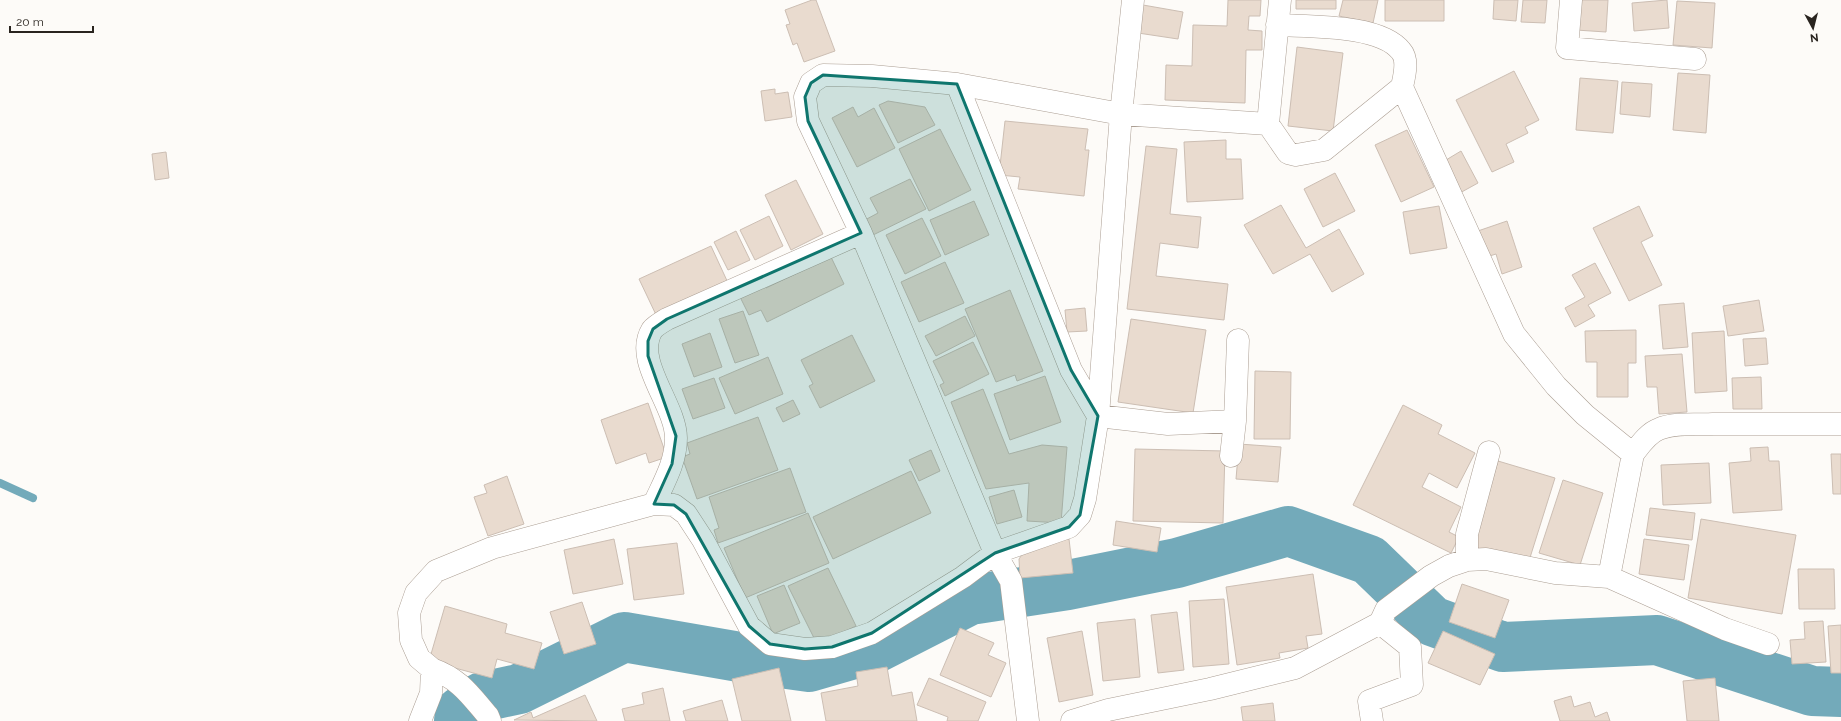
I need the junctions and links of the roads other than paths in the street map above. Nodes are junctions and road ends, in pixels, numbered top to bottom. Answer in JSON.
{"nodes":[{"id":1,"x":1133,"y":0,"type":"edge"},
{"id":2,"x":1280,"y":0,"type":"edge"},
{"id":3,"x":1571,"y":0,"type":"edge"},
{"id":4,"x":1278,"y":25,"type":"junction"},
{"id":5,"x":1695,"y":59,"type":"dead end"},
{"id":6,"x":957,"y":84,"type":"junction"},
{"id":7,"x":1402,"y":87,"type":"junction"},
{"id":8,"x":1121,"y":114,"type":"junction"},
{"id":9,"x":1268,"y":124,"type":"junction"},
{"id":10,"x":861,"y":233,"type":"junction"},
{"id":11,"x":1238,"y":340,"type":"dead end"},
{"id":12,"x":1098,"y":416,"type":"junction"},
{"id":13,"x":1235,"y":421,"type":"junction"},
{"id":14,"x":1841,"y":424,"type":"edge"},
{"id":15,"x":1489,"y":452,"type":"dead end"},
{"id":16,"x":1633,"y":454,"type":"junction"},
{"id":17,"x":1231,"y":456,"type":"dead end"},
{"id":18,"x":654,"y":504,"type":"junction"},
{"id":19,"x":995,"y":553,"type":"junction"},
{"id":20,"x":1467,"y":560,"type":"junction"},
{"id":21,"x":1609,"y":577,"type":"junction"},
{"id":22,"x":1383,"y":616,"type":"junction"},
{"id":23,"x":1768,"y":644,"type":"dead end"},
{"id":24,"x":432,"y":669,"type":"junction"},
{"id":25,"x":489,"y":719,"type":"edge"},
{"id":26,"x":420,"y":721,"type":"edge"},
{"id":27,"x":1028,"y":721,"type":"edge"},
{"id":28,"x":1072,"y":721,"type":"edge"},
{"id":29,"x":1372,"y":721,"type":"edge"}],
"edges":[{"from":1,"to":8,"type":"street"},
{"from":2,"to":4,"type":"street"},
{"from":3,"to":5,"type":"street"},
{"from":4,"to":7,"type":"street"},
{"from":4,"to":9,"type":"street"},
{"from":6,"to":8,"type":"street"},
{"from":6,"to":10,"type":"street"},
{"from":6,"to":12,"type":"street"},
{"from":7,"to":9,"type":"street"},
{"from":7,"to":16,"type":"street"},
{"from":8,"to":9,"type":"street"},
{"from":8,"to":12,"type":"street"},
{"from":10,"to":18,"type":"street"},
{"from":10,"to":19,"type":"street"},
{"from":11,"to":13,"type":"street"},
{"from":12,"to":13,"type":"street"},
{"from":12,"to":19,"type":"street"},
{"from":13,"to":17,"type":"street"},
{"from":14,"to":16,"type":"street"},
{"from":15,"to":20,"type":"street"},
{"from":16,"to":21,"type":"street"},
{"from":18,"to":19,"type":"street"},
{"from":18,"to":24,"type":"street"},
{"from":19,"to":27,"type":"street"},
{"from":20,"to":21,"type":"street"},
{"from":20,"to":22,"type":"street"},
{"from":21,"to":23,"type":"street"},
{"from":22,"to":28,"type":"street"},
{"from":22,"to":29,"type":"street"},
{"from":24,"to":25,"type":"street"},
{"from":24,"to":26,"type":"street"}]}
